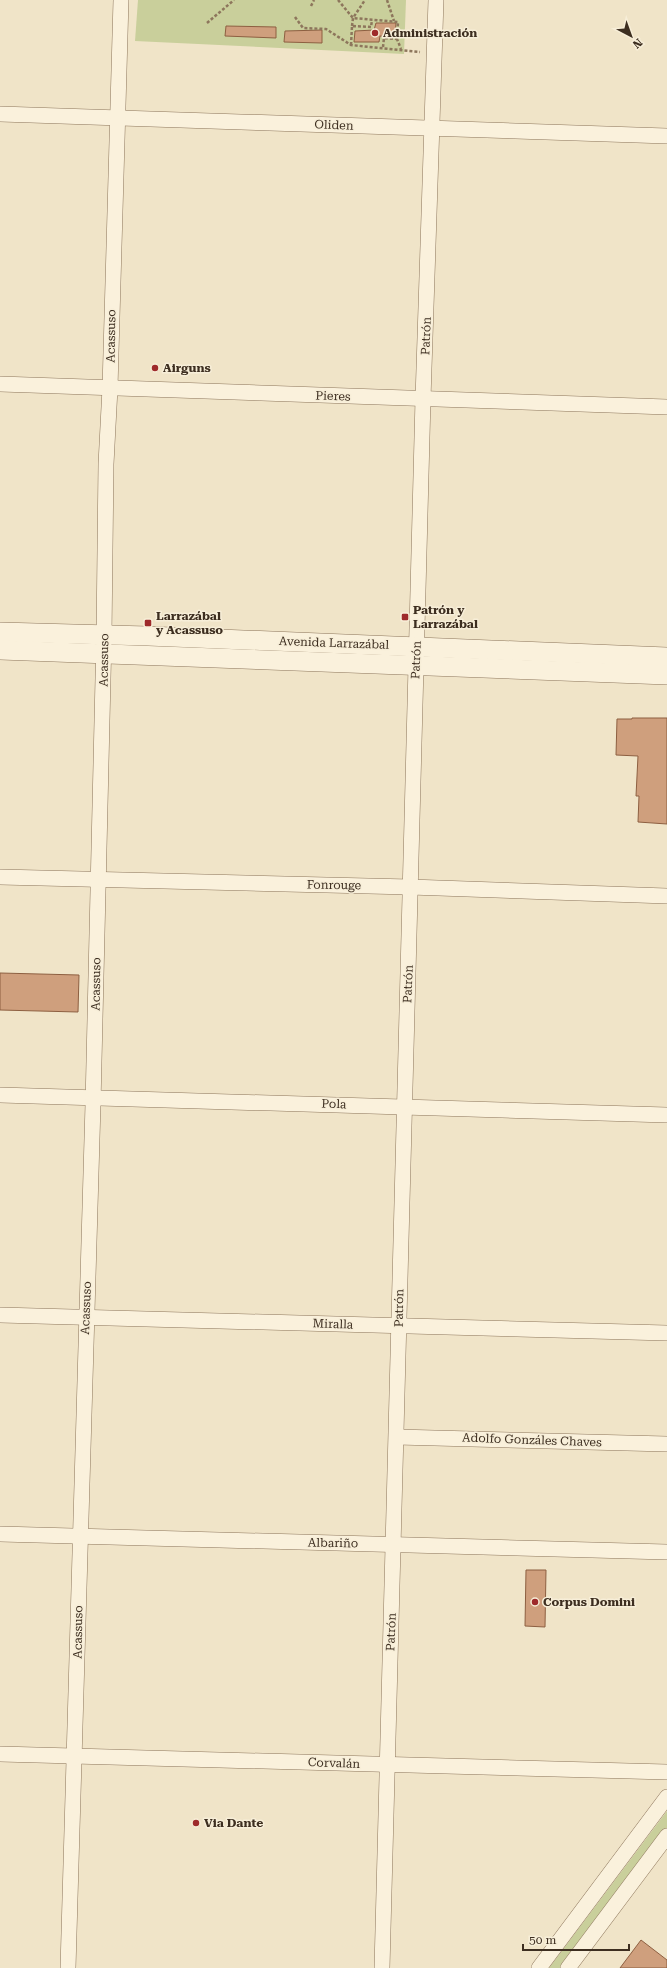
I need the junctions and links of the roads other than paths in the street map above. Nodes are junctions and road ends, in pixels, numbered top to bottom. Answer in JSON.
{"nodes":[{"id":1,"x":120,"y":0,"type":"edge"},
{"id":2,"x":436,"y":0,"type":"edge"},
{"id":3,"x":0,"y":114,"type":"edge"},
{"id":4,"x":116,"y":118,"type":"junction"},
{"id":5,"x":433,"y":128,"type":"junction"},
{"id":6,"x":667,"y":136,"type":"edge"},
{"id":7,"x":0,"y":384,"type":"edge"},
{"id":8,"x":110,"y":388,"type":"junction"},
{"id":9,"x":423,"y":399,"type":"junction"},
{"id":10,"x":667,"y":407,"type":"edge"},
{"id":11,"x":0,"y":632,"type":"edge"},
{"id":12,"x":104,"y":644,"type":"junction"},
{"id":13,"x":417,"y":646,"type":"junction"},
{"id":14,"x":0,"y":650,"type":"edge"},
{"id":15,"x":667,"y":657,"type":"edge"},
{"id":16,"x":416,"y":665,"type":"junction"},
{"id":17,"x":667,"y":675,"type":"edge"},
{"id":18,"x":0,"y":877,"type":"edge"},
{"id":19,"x":98,"y":880,"type":"junction"},
{"id":20,"x":410,"y":887,"type":"junction"},
{"id":21,"x":667,"y":896,"type":"edge"},
{"id":22,"x":0,"y":1095,"type":"edge"},
{"id":23,"x":93,"y":1097,"type":"junction"},
{"id":24,"x":404,"y":1106,"type":"junction"},
{"id":25,"x":667,"y":1115,"type":"edge"},
{"id":26,"x":0,"y":1315,"type":"edge"},
{"id":27,"x":86,"y":1317,"type":"junction"},
{"id":28,"x":399,"y":1326,"type":"junction"},
{"id":29,"x":667,"y":1333,"type":"edge"},
{"id":30,"x":397,"y":1437,"type":"junction"},
{"id":31,"x":667,"y":1444,"type":"edge"},
{"id":32,"x":0,"y":1534,"type":"edge"},
{"id":33,"x":80,"y":1536,"type":"junction"},
{"id":34,"x":393,"y":1544,"type":"junction"},
{"id":35,"x":667,"y":1552,"type":"edge"},
{"id":36,"x":0,"y":1754,"type":"edge"},
{"id":37,"x":75,"y":1756,"type":"junction"},
{"id":38,"x":387,"y":1764,"type":"junction"},
{"id":39,"x":662,"y":1772,"type":"edge"},
{"id":40,"x":666,"y":1798,"type":"edge"},
{"id":41,"x":667,"y":1836,"type":"edge"},
{"id":42,"x":68,"y":1968,"type":"edge"},
{"id":43,"x":382,"y":1968,"type":"edge"},
{"id":44,"x":540,"y":1968,"type":"edge"},
{"id":45,"x":568,"y":1968,"type":"edge"}],
"edges":[{"from":1,"to":4,"type":"street","name":"Acassuso"},
{"from":2,"to":5,"type":"street","name":"Patrón"},
{"from":3,"to":4,"type":"street","name":"Oliden"},
{"from":4,"to":5,"type":"street","name":"Oliden"},
{"from":4,"to":8,"type":"street","name":"Acassuso"},
{"from":5,"to":6,"type":"street","name":"Oliden"},
{"from":5,"to":9,"type":"street","name":"Patrón"},
{"from":7,"to":8,"type":"street","name":"Pieres"},
{"from":8,"to":9,"type":"street","name":"Pieres"},
{"from":8,"to":12,"type":"street","name":"Acassuso"},
{"from":9,"to":10,"type":"street","name":"Pieres"},
{"from":9,"to":13,"type":"street","name":"Patrón"},
{"from":11,"to":12,"type":"street","name":"Avenida Larrazábal"},
{"from":12,"to":13,"type":"street","name":"Avenida Larrazábal"},
{"from":12,"to":14,"type":"street","name":"Avenida Larrazábal"},
{"from":12,"to":16,"type":"street","name":"Avenida Larrazábal"},
{"from":12,"to":19,"type":"street","name":"Acassuso"},
{"from":13,"to":15,"type":"street","name":"Avenida Larrazábal"},
{"from":13,"to":16,"type":"street","name":"Patrón"},
{"from":16,"to":17,"type":"street","name":"Avenida Larrazábal"},
{"from":16,"to":20,"type":"street","name":"Patrón"},
{"from":18,"to":19,"type":"street","name":"Fonrouge"},
{"from":19,"to":20,"type":"street","name":"Fonrouge"},
{"from":19,"to":23,"type":"street","name":"Acassuso"},
{"from":20,"to":21,"type":"street","name":"Fonrouge"},
{"from":20,"to":24,"type":"street","name":"Patrón"},
{"from":22,"to":23,"type":"street","name":"Pola"},
{"from":23,"to":24,"type":"street","name":"Pola"},
{"from":23,"to":27,"type":"street","name":"Acassuso"},
{"from":24,"to":25,"type":"street","name":"Pola"},
{"from":24,"to":28,"type":"street","name":"Patrón"},
{"from":26,"to":27,"type":"street","name":"Miralla"},
{"from":27,"to":28,"type":"street","name":"Miralla"},
{"from":27,"to":33,"type":"street","name":"Acassuso"},
{"from":28,"to":29,"type":"street","name":"Miralla"},
{"from":28,"to":30,"type":"street","name":"Patrón"},
{"from":30,"to":31,"type":"street","name":"Adolfo Gonzáles Chaves"},
{"from":30,"to":34,"type":"street","name":"Patrón"},
{"from":32,"to":33,"type":"street","name":"Albariño"},
{"from":33,"to":34,"type":"street","name":"Albariño"},
{"from":33,"to":37,"type":"street","name":"Acassuso"},
{"from":34,"to":35,"type":"street","name":"Albariño"},
{"from":34,"to":38,"type":"street","name":"Patrón"},
{"from":36,"to":37,"type":"street","name":"Corvalán"},
{"from":37,"to":38,"type":"street","name":"Corvalán"},
{"from":37,"to":42,"type":"street","name":"Acassuso"},
{"from":38,"to":39,"type":"street","name":"Corvalán"},
{"from":38,"to":43,"type":"street","name":"Patrón"},
{"from":39,"to":40,"type":"street"},
{"from":40,"to":44,"type":"street"},
{"from":41,"to":45,"type":"street"}]}
